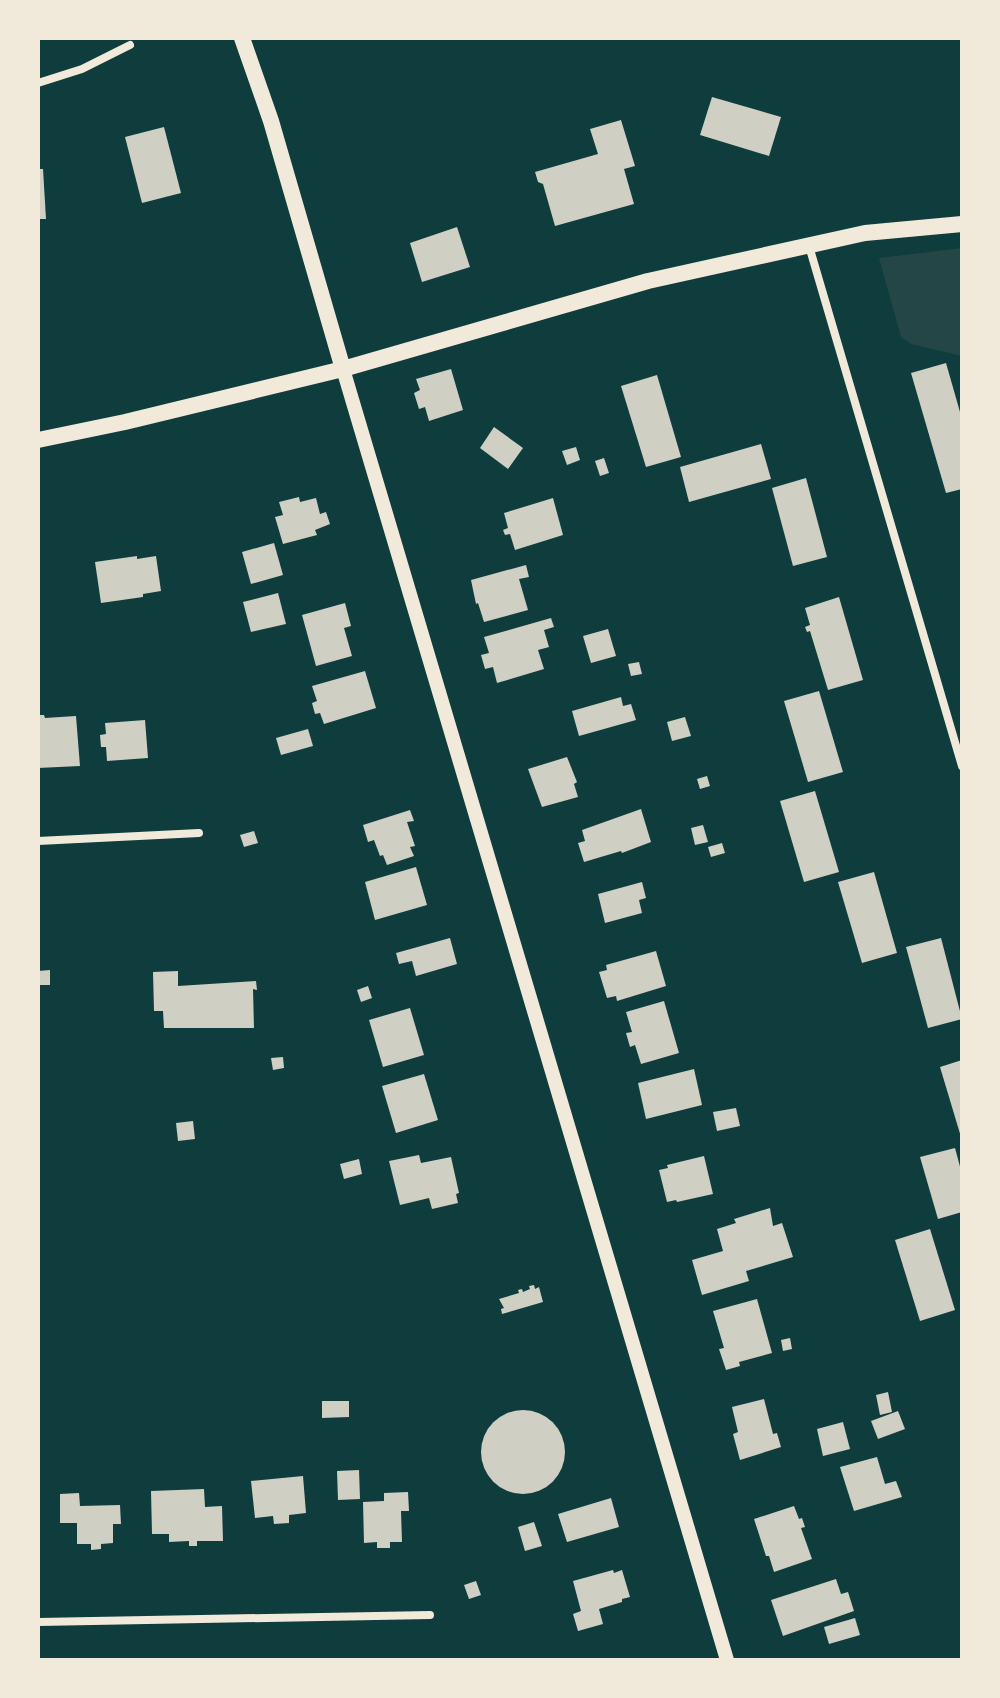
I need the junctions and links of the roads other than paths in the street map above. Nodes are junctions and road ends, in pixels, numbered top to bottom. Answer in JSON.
{"nodes":[{"id":1,"x":242,"y":38,"type":"edge"},
{"id":2,"x":130,"y":45,"type":"dead end"},
{"id":3,"x":38,"y":83,"type":"edge"},
{"id":4,"x":962,"y":224,"type":"edge"},
{"id":5,"x":809,"y":245,"type":"junction"},
{"id":6,"x":343,"y":369,"type":"junction"},
{"id":7,"x":38,"y":440,"type":"edge"},
{"id":8,"x":960,"y":756,"type":"edge"},
{"id":9,"x":962,"y":766,"type":"edge"},
{"id":10,"x":199,"y":833,"type":"dead end"},
{"id":11,"x":38,"y":841,"type":"edge"},
{"id":12,"x":430,"y":1615,"type":"dead end"},
{"id":13,"x":38,"y":1622,"type":"edge"},
{"id":14,"x":727,"y":1660,"type":"edge"}],
"edges":[{"from":1,"to":6,"type":"main road"},
{"from":2,"to":3,"type":"street"},
{"from":4,"to":5,"type":"main road"},
{"from":5,"to":6,"type":"main road"},
{"from":5,"to":8,"type":"street"},
{"from":6,"to":7,"type":"main road"},
{"from":6,"to":14,"type":"street"},
{"from":8,"to":9,"type":"street"},
{"from":10,"to":11,"type":"street"},
{"from":12,"to":13,"type":"street"}]}
